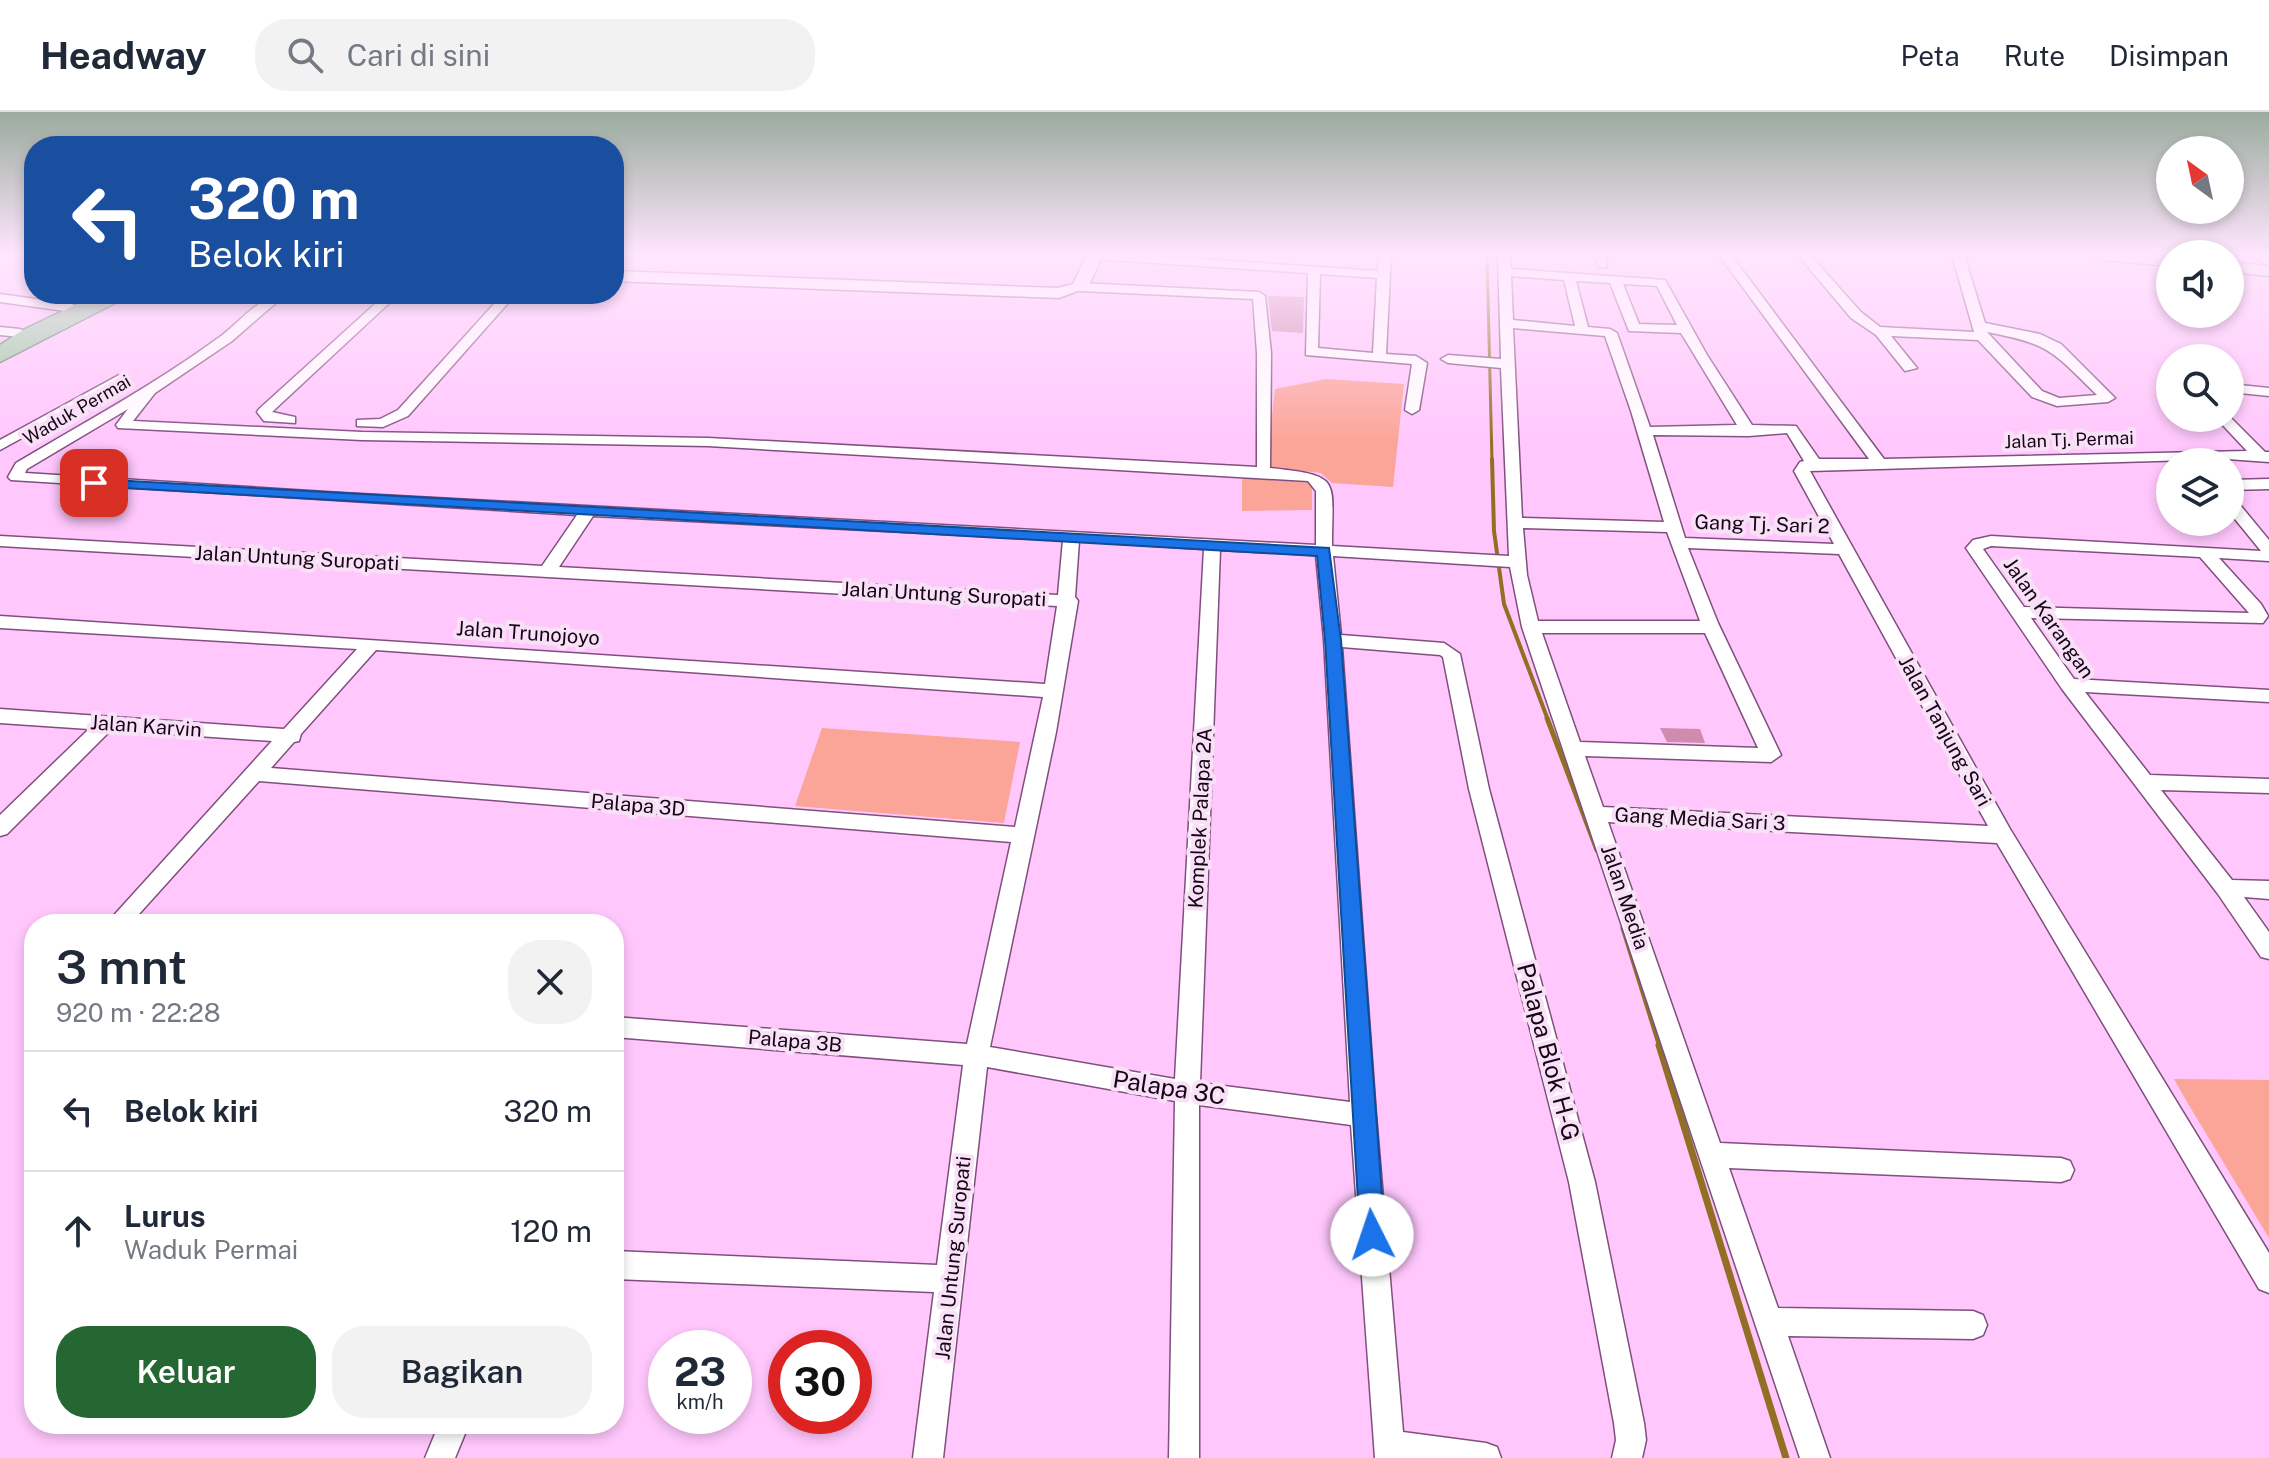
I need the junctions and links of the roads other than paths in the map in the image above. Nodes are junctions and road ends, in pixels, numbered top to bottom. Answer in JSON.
{"nodes":[{"id":1,"x":47,"y":318,"type":"edge"},
{"id":2,"x":66,"y":318,"type":"edge"},
{"id":3,"x":251,"y":318,"type":"edge"},
{"id":4,"x":367,"y":318,"type":"edge"},
{"id":5,"x":489,"y":318,"type":"edge"},
{"id":6,"x":1261,"y":318,"type":"edge"},
{"id":7,"x":1312,"y":318,"type":"edge"},
{"id":8,"x":1381,"y":318,"type":"edge"},
{"id":9,"x":1505,"y":318,"type":"edge"},
{"id":10,"x":1579,"y":318,"type":"edge"},
{"id":11,"x":1630,"y":318,"type":"edge"},
{"id":12,"x":1680,"y":318,"type":"edge"},
{"id":13,"x":1772,"y":318,"type":"edge"},
{"id":14,"x":1859,"y":318,"type":"edge"},
{"id":15,"x":1976,"y":318,"type":"edge"},
{"id":16,"x":1505,"y":323,"type":"junction"},
{"id":17,"x":1582,"y":329,"type":"junction"},
{"id":18,"x":1686,"y":329,"type":"junction"},
{"id":19,"x":1980,"y":331,"type":"junction"},
{"id":20,"x":10,"y":332,"type":"edge"},
{"id":21,"x":1881,"y":332,"type":"junction"},
{"id":22,"x":0,"y":345,"type":"edge"},
{"id":23,"x":0,"y":355,"type":"edge"},
{"id":24,"x":1379,"y":357,"type":"junction"},
{"id":25,"x":1448,"y":359,"type":"dead end"},
{"id":26,"x":1505,"y":364,"type":"junction"},
{"id":27,"x":1910,"y":368,"type":"dead end"},
{"id":28,"x":119,"y":379,"type":"dead end"},
{"id":29,"x":2244,"y":389,"type":"edge"},
{"id":30,"x":150,"y":390,"type":"junction"},
{"id":31,"x":2269,"y":392,"type":"edge"},
{"id":32,"x":1412,"y":410,"type":"dead end"},
{"id":33,"x":1646,"y":431,"type":"junction"},
{"id":34,"x":1749,"y":432,"type":"junction"},
{"id":35,"x":2238,"y":432,"type":"edge"},
{"id":36,"x":0,"y":446,"type":"edge"},
{"id":37,"x":2266,"y":459,"type":"edge"},
{"id":38,"x":1879,"y":462,"type":"junction"},
{"id":39,"x":1814,"y":464,"type":"junction"},
{"id":40,"x":1264,"y":466,"type":"dead end"},
{"id":41,"x":2269,"y":484,"type":"edge"},
{"id":42,"x":2244,"y":485,"type":"edge"},
{"id":43,"x":588,"y":511,"type":"junction"},
{"id":44,"x":2244,"y":521,"type":"edge"},
{"id":45,"x":1514,"y":523,"type":"junction"},
{"id":46,"x":1676,"y":535,"type":"junction"},
{"id":47,"x":1071,"y":536,"type":"junction"},
{"id":48,"x":0,"y":541,"type":"edge"},
{"id":49,"x":1212,"y":545,"type":"junction"},
{"id":50,"x":1844,"y":549,"type":"junction"},
{"id":51,"x":1324,"y":552,"type":"junction"},
{"id":52,"x":2204,"y":552,"type":"junction"},
{"id":53,"x":2269,"y":553,"type":"edge"},
{"id":54,"x":1515,"y":562,"type":"junction"},
{"id":55,"x":547,"y":572,"type":"junction"},
{"id":56,"x":1069,"y":601,"type":"junction"},
{"id":57,"x":2016,"y":612,"type":"junction"},
{"id":58,"x":0,"y":622,"type":"edge"},
{"id":59,"x":1531,"y":627,"type":"junction"},
{"id":60,"x":1710,"y":627,"type":"junction"},
{"id":61,"x":1333,"y":640,"type":"junction"},
{"id":62,"x":372,"y":644,"type":"junction"},
{"id":63,"x":2069,"y":685,"type":"junction"},
{"id":64,"x":1054,"y":691,"type":"junction"},
{"id":65,"x":2269,"y":696,"type":"edge"},
{"id":66,"x":0,"y":716,"type":"edge"},
{"id":67,"x":107,"y":723,"type":"junction"},
{"id":68,"x":292,"y":736,"type":"junction"},
{"id":69,"x":1572,"y":749,"type":"junction"},
{"id":70,"x":255,"y":774,"type":"junction"},
{"id":71,"x":2144,"y":782,"type":"junction"},
{"id":72,"x":2269,"y":786,"type":"edge"},
{"id":73,"x":1596,"y":814,"type":"junction"},
{"id":74,"x":0,"y":828,"type":"edge"},
{"id":75,"x":1022,"y":835,"type":"junction"},
{"id":76,"x":2003,"y":835,"type":"junction"},
{"id":77,"x":2226,"y":888,"type":"junction"},
{"id":78,"x":2269,"y":890,"type":"edge"},
{"id":79,"x":126,"y":914,"type":"edge"},
{"id":80,"x":2269,"y":950,"type":"edge"},
{"id":81,"x":624,"y":1028,"type":"edge"},
{"id":82,"x":977,"y":1055,"type":"junction"},
{"id":83,"x":1187,"y":1092,"type":"junction"},
{"id":84,"x":1363,"y":1115,"type":"junction"},
{"id":85,"x":1714,"y":1155,"type":"junction"},
{"id":86,"x":2061,"y":1170,"type":"dead end"},
{"id":87,"x":624,"y":1266,"type":"edge"},
{"id":88,"x":949,"y":1279,"type":"junction"},
{"id":89,"x":2269,"y":1279,"type":"edge"},
{"id":90,"x":1769,"y":1322,"type":"junction"},
{"id":91,"x":1973,"y":1325,"type":"dead end"},
{"id":92,"x":450,"y":1434,"type":"edge"},
{"id":93,"x":1390,"y":1452,"type":"edge"},
{"id":94,"x":440,"y":1458,"type":"edge"},
{"id":95,"x":928,"y":1458,"type":"edge"},
{"id":96,"x":1184,"y":1458,"type":"edge"},
{"id":97,"x":1486,"y":1458,"type":"edge"},
{"id":98,"x":1627,"y":1458,"type":"edge"},
{"id":99,"x":1815,"y":1458,"type":"edge"}],
"edges":[{"from":1,"to":20,"type":"highway"},
{"from":2,"to":23,"type":"highway"},
{"from":3,"to":30,"type":"street","name":"Waduk Permai"},
{"from":4,"to":5,"type":"street"},
{"from":6,"to":40,"type":"street"},
{"from":7,"to":24,"type":"street"},
{"from":8,"to":24,"type":"street"},
{"from":9,"to":16,"type":"street","name":"Jalan Media"},
{"from":10,"to":17,"type":"street"},
{"from":11,"to":18,"type":"street"},
{"from":12,"to":18,"type":"street"},
{"from":13,"to":38,"type":"street"},
{"from":14,"to":21,"type":"street"},
{"from":15,"to":19,"type":"street"},
{"from":16,"to":17,"type":"street"},
{"from":16,"to":26,"type":"street","name":"Jalan Media"},
{"from":17,"to":33,"type":"street"},
{"from":18,"to":34,"type":"street"},
{"from":19,"to":19,"type":"street"},
{"from":19,"to":21,"type":"street"},
{"from":20,"to":22,"type":"highway"},
{"from":21,"to":27,"type":"street"},
{"from":24,"to":32,"type":"street"},
{"from":25,"to":26,"type":"street"},
{"from":26,"to":45,"type":"street","name":"Jalan Media"},
{"from":28,"to":36,"type":"street"},
{"from":29,"to":31,"type":"street"},
{"from":30,"to":43,"type":"street","name":"Waduk Permai"},
{"from":30,"to":51,"type":"street"},
{"from":33,"to":34,"type":"street"},
{"from":33,"to":46,"type":"street"},
{"from":34,"to":39,"type":"street"},
{"from":35,"to":37,"type":"street"},
{"from":37,"to":38,"type":"street","name":"Jalan Tj. Permai"},
{"from":38,"to":39,"type":"street"},
{"from":39,"to":50,"type":"street","name":"Jalan Tanjung Sari"},
{"from":41,"to":42,"type":"street"},
{"from":43,"to":47,"type":"street","name":"Waduk Permai"},
{"from":43,"to":55,"type":"street"},
{"from":44,"to":53,"type":"street","name":"Jalan Karangan"},
{"from":45,"to":46,"type":"street","name":"Gang Tj. Sari 2"},
{"from":45,"to":54,"type":"street","name":"Jalan Media"},
{"from":46,"to":50,"type":"street","name":"Gang Tj. Sari 2"},
{"from":46,"to":60,"type":"street"},
{"from":47,"to":49,"type":"street","name":"Waduk Permai"},
{"from":47,"to":56,"type":"street"},
{"from":48,"to":55,"type":"street","name":"Jalan Untung Suropati"},
{"from":49,"to":51,"type":"street","name":"Waduk Permai"},
{"from":49,"to":83,"type":"street","name":"Komplek Palapa 2A"},
{"from":50,"to":76,"type":"street","name":"Jalan Tanjung Sari"},
{"from":51,"to":54,"type":"street","name":"Waduk Permai"},
{"from":51,"to":61,"type":"street"},
{"from":52,"to":53,"type":"street","name":"Jalan Karangan"},
{"from":52,"to":57,"type":"street","name":"Jalan Karangan"},
{"from":52,"to":57,"type":"street"},
{"from":54,"to":59,"type":"street","name":"Jalan Media"},
{"from":55,"to":56,"type":"street","name":"Jalan Untung Suropati"},
{"from":56,"to":64,"type":"street","name":"Jalan Untung Suropati"},
{"from":57,"to":63,"type":"street","name":"Jalan Karangan"},
{"from":58,"to":62,"type":"street","name":"Jalan Trunojoyo"},
{"from":59,"to":60,"type":"street"},
{"from":59,"to":69,"type":"street","name":"Jalan Media"},
{"from":60,"to":69,"type":"street"},
{"from":61,"to":84,"type":"street"},
{"from":61,"to":98,"type":"street","name":"Palapa Blok H-G"},
{"from":62,"to":64,"type":"street","name":"Jalan Trunojoyo"},
{"from":62,"to":68,"type":"street"},
{"from":63,"to":65,"type":"street"},
{"from":63,"to":71,"type":"street","name":"Jalan Karangan"},
{"from":64,"to":75,"type":"street","name":"Jalan Untung Suropati"},
{"from":66,"to":67,"type":"street","name":"Jalan Karvin"},
{"from":67,"to":68,"type":"street","name":"Jalan Karvin"},
{"from":67,"to":74,"type":"street"},
{"from":68,"to":70,"type":"street"},
{"from":69,"to":73,"type":"street","name":"Jalan Media"},
{"from":70,"to":75,"type":"street","name":"Palapa 3D"},
{"from":70,"to":79,"type":"street"},
{"from":71,"to":72,"type":"street"},
{"from":71,"to":77,"type":"street","name":"Jalan Karangan"},
{"from":73,"to":76,"type":"street","name":"Gang Media Sari 3"},
{"from":73,"to":85,"type":"street","name":"Jalan Media"},
{"from":75,"to":82,"type":"street","name":"Jalan Untung Suropati"},
{"from":76,"to":89,"type":"street","name":"Jalan Tanjung Sari"},
{"from":77,"to":78,"type":"street"},
{"from":77,"to":80,"type":"street","name":"Jalan Karangan"},
{"from":81,"to":82,"type":"street","name":"Palapa 3B"},
{"from":82,"to":83,"type":"street","name":"Palapa 3C"},
{"from":82,"to":88,"type":"street","name":"Jalan Untung Suropati"},
{"from":83,"to":84,"type":"street","name":"Palapa 3C"},
{"from":83,"to":96,"type":"street","name":"Komplek Palapa 2A"},
{"from":84,"to":93,"type":"street"},
{"from":85,"to":86,"type":"street"},
{"from":85,"to":90,"type":"street","name":"Jalan Media"},
{"from":87,"to":88,"type":"street"},
{"from":88,"to":95,"type":"street","name":"Jalan Untung Suropati"},
{"from":90,"to":91,"type":"street"},
{"from":90,"to":99,"type":"street","name":"Jalan Media"},
{"from":92,"to":94,"type":"street"},
{"from":93,"to":97,"type":"street"}]}
